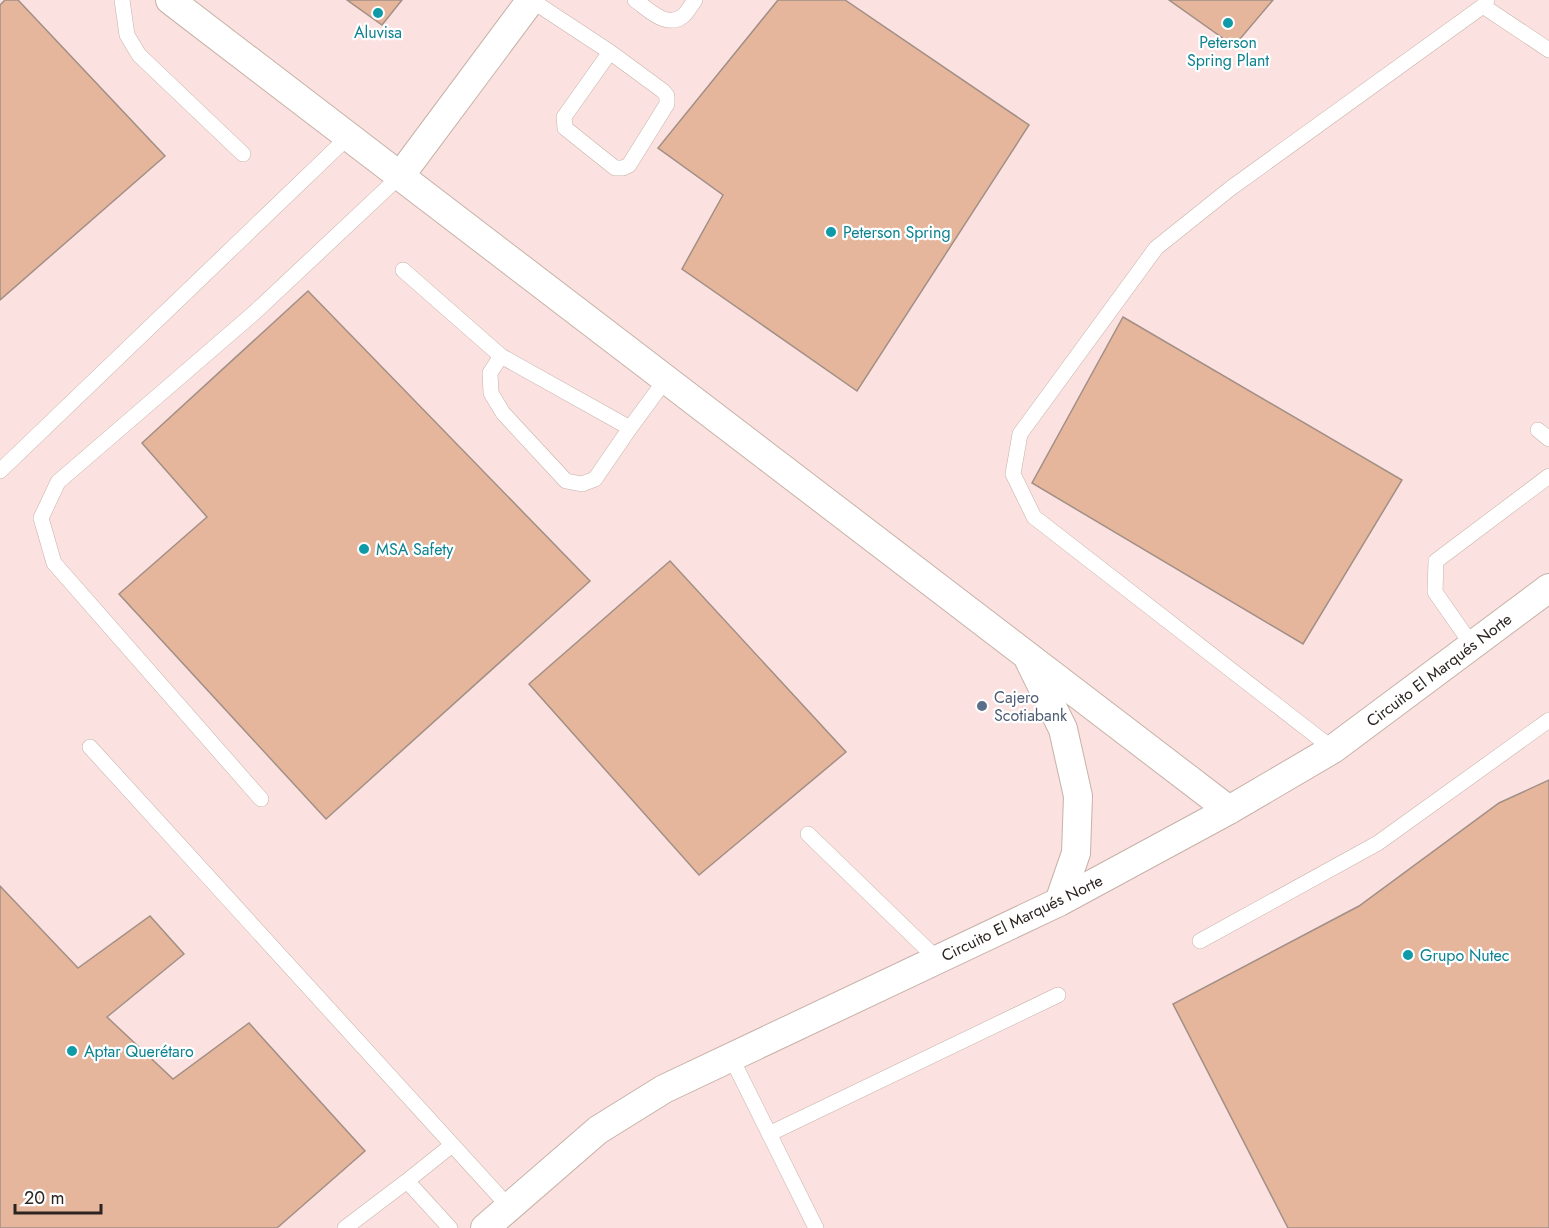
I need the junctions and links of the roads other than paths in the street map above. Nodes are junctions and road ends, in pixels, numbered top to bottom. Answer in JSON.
{"nodes":[{"id":1,"x":122,"y":0,"type":"edge"},
{"id":2,"x":170,"y":0,"type":"edge"},
{"id":3,"x":531,"y":0,"type":"edge"},
{"id":4,"x":635,"y":0,"type":"edge"},
{"id":5,"x":695,"y":0,"type":"edge"},
{"id":6,"x":1485,"y":3,"type":"edge"},
{"id":7,"x":1549,"y":50,"type":"edge"},
{"id":8,"x":610,"y":52,"type":"junction"},
{"id":9,"x":349,"y":136,"type":"junction"},
{"id":10,"x":243,"y":154,"type":"dead end"},
{"id":11,"x":400,"y":176,"type":"junction"},
{"id":12,"x":402,"y":270,"type":"dead end"},
{"id":13,"x":501,"y":356,"type":"junction"},
{"id":14,"x":666,"y":379,"type":"junction"},
{"id":15,"x":630,"y":428,"type":"junction"},
{"id":16,"x":0,"y":471,"type":"edge"},
{"id":17,"x":1549,"y":476,"type":"edge"},
{"id":18,"x":1549,"y":588,"type":"edge"},
{"id":19,"x":1472,"y":645,"type":"junction"},
{"id":20,"x":1027,"y":655,"type":"junction"},
{"id":21,"x":1549,"y":720,"type":"edge"},
{"id":22,"x":90,"y":747,"type":"dead end"},
{"id":23,"x":1333,"y":749,"type":"junction"},
{"id":24,"x":261,"y":799,"type":"dead end"},
{"id":25,"x":1229,"y":810,"type":"junction"},
{"id":26,"x":808,"y":834,"type":"dead end"},
{"id":27,"x":1059,"y":902,"type":"junction"},
{"id":28,"x":1200,"y":941,"type":"dead end"},
{"id":29,"x":937,"y":959,"type":"junction"},
{"id":30,"x":1058,"y":995,"type":"dead end"},
{"id":31,"x":731,"y":1057,"type":"junction"},
{"id":32,"x":769,"y":1134,"type":"junction"},
{"id":33,"x":452,"y":1145,"type":"junction"},
{"id":34,"x":407,"y":1181,"type":"junction"},
{"id":35,"x":508,"y":1207,"type":"junction"},
{"id":36,"x":345,"y":1228,"type":"edge"},
{"id":37,"x":450,"y":1228,"type":"edge"},
{"id":38,"x":485,"y":1228,"type":"edge"},
{"id":39,"x":816,"y":1228,"type":"edge"}],
"edges":[{"from":1,"to":10,"type":"lane"},
{"from":2,"to":9,"type":"street"},
{"from":3,"to":8,"type":"lane"},
{"from":3,"to":11,"type":"street"},
{"from":4,"to":5,"type":"lane"},
{"from":6,"to":7,"type":"lane"},
{"from":6,"to":23,"type":"lane"},
{"from":8,"to":8,"type":"lane"},
{"from":9,"to":11,"type":"street"},
{"from":9,"to":16,"type":"lane"},
{"from":11,"to":14,"type":"street"},
{"from":11,"to":24,"type":"lane"},
{"from":12,"to":13,"type":"lane"},
{"from":13,"to":15,"type":"lane"},
{"from":13,"to":15,"type":"lane"},
{"from":14,"to":15,"type":"lane"},
{"from":14,"to":20,"type":"street"},
{"from":17,"to":19,"type":"lane"},
{"from":18,"to":19,"type":"street","name":"Circuito El Marqués Norte"},
{"from":19,"to":23,"type":"street","name":"Circuito El Marqués Norte"},
{"from":20,"to":25,"type":"street"},
{"from":20,"to":27,"type":"street"},
{"from":21,"to":28,"type":"lane"},
{"from":22,"to":33,"type":"lane"},
{"from":23,"to":25,"type":"street","name":"Circuito El Marqués Norte"},
{"from":25,"to":27,"type":"street","name":"Circuito El Marqués Norte"},
{"from":26,"to":29,"type":"lane"},
{"from":27,"to":29,"type":"street","name":"Circuito El Marqués Norte"},
{"from":29,"to":31,"type":"street","name":"Circuito El Marqués Norte"},
{"from":30,"to":32,"type":"lane"},
{"from":31,"to":32,"type":"lane"},
{"from":31,"to":35,"type":"street","name":"Circuito El Marqués Norte"},
{"from":32,"to":39,"type":"lane"},
{"from":33,"to":34,"type":"lane"},
{"from":33,"to":35,"type":"lane"},
{"from":34,"to":36,"type":"lane"},
{"from":34,"to":37,"type":"lane"},
{"from":35,"to":38,"type":"street","name":"Circuito El Marqués Norte"}]}
